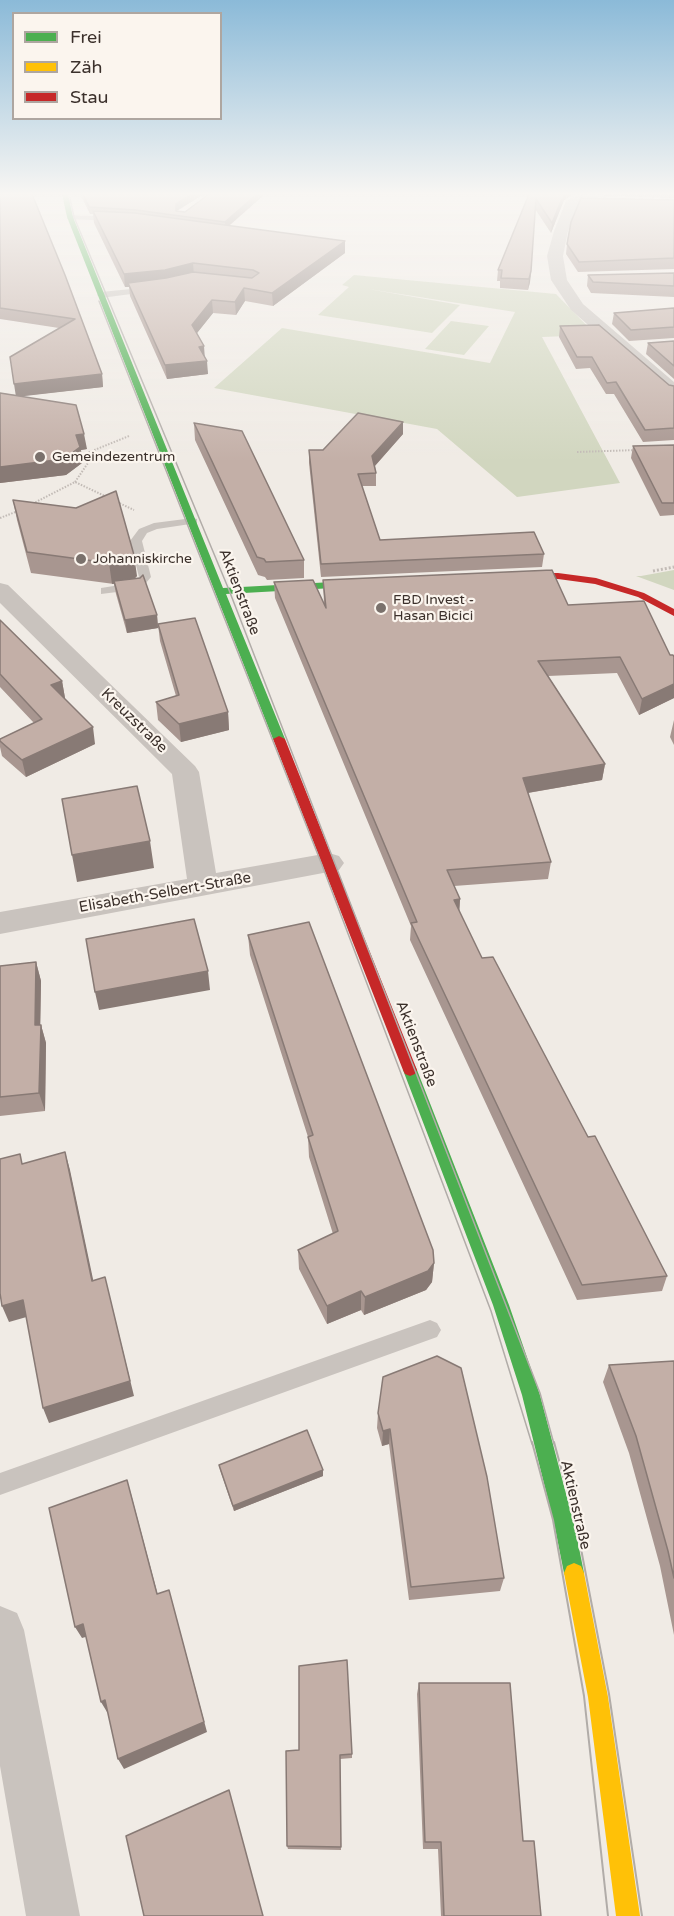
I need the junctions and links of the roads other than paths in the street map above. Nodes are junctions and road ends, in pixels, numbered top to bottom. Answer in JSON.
{"nodes":[{"id":1,"x":97,"y":283,"type":"edge"},
{"id":2,"x":561,"y":283,"type":"edge"},
{"id":3,"x":157,"y":288,"type":"edge"},
{"id":4,"x":101,"y":294,"type":"junction"},
{"id":5,"x":608,"y":315,"type":"dead end"},
{"id":6,"x":586,"y":316,"type":"junction"},
{"id":7,"x":654,"y":346,"type":"edge"},
{"id":8,"x":623,"y":348,"type":"junction"},
{"id":9,"x":674,"y":391,"type":"edge"},
{"id":10,"x":193,"y":521,"type":"junction"},
{"id":11,"x":495,"y":577,"type":"edge"},
{"id":12,"x":380,"y":583,"type":"edge"},
{"id":13,"x":0,"y":590,"type":"edge"},
{"id":14,"x":105,"y":591,"type":"edge"},
{"id":15,"x":221,"y":591,"type":"junction"},
{"id":16,"x":674,"y":613,"type":"edge"},
{"id":17,"x":329,"y":863,"type":"junction"},
{"id":18,"x":203,"y":886,"type":"junction"},
{"id":19,"x":0,"y":923,"type":"edge"},
{"id":20,"x":430,"y":1330,"type":"dead end"},
{"id":21,"x":0,"y":1484,"type":"edge"},
{"id":22,"x":0,"y":1630,"type":"edge"},
{"id":23,"x":628,"y":1915,"type":"edge"},
{"id":24,"x":52,"y":1916,"type":"edge"}],
"edges":[{"from":1,"to":4,"type":"main road","name":"Aktienstraße"},
{"from":2,"to":6,"type":"street"},
{"from":3,"to":4,"type":"lane"},
{"from":4,"to":10,"type":"main road","name":"Aktienstraße"},
{"from":5,"to":6,"type":"street"},
{"from":6,"to":8,"type":"street"},
{"from":7,"to":8,"type":"street"},
{"from":8,"to":9,"type":"street"},
{"from":10,"to":14,"type":"lane"},
{"from":10,"to":15,"type":"main road","name":"Aktienstraße"},
{"from":11,"to":16,"type":"main road"},
{"from":12,"to":15,"type":"main road"},
{"from":13,"to":18,"type":"street","name":"Kreuzstraße"},
{"from":15,"to":17,"type":"main road","name":"Aktienstraße"},
{"from":17,"to":18,"type":"street","name":"Elisabeth-Selbert-Straße"},
{"from":17,"to":23,"type":"main road","name":"Aktienstraße"},
{"from":18,"to":19,"type":"street","name":"Elisabeth-Selbert-Straße"},
{"from":20,"to":21,"type":"lane"},
{"from":22,"to":24,"type":"street"}]}
